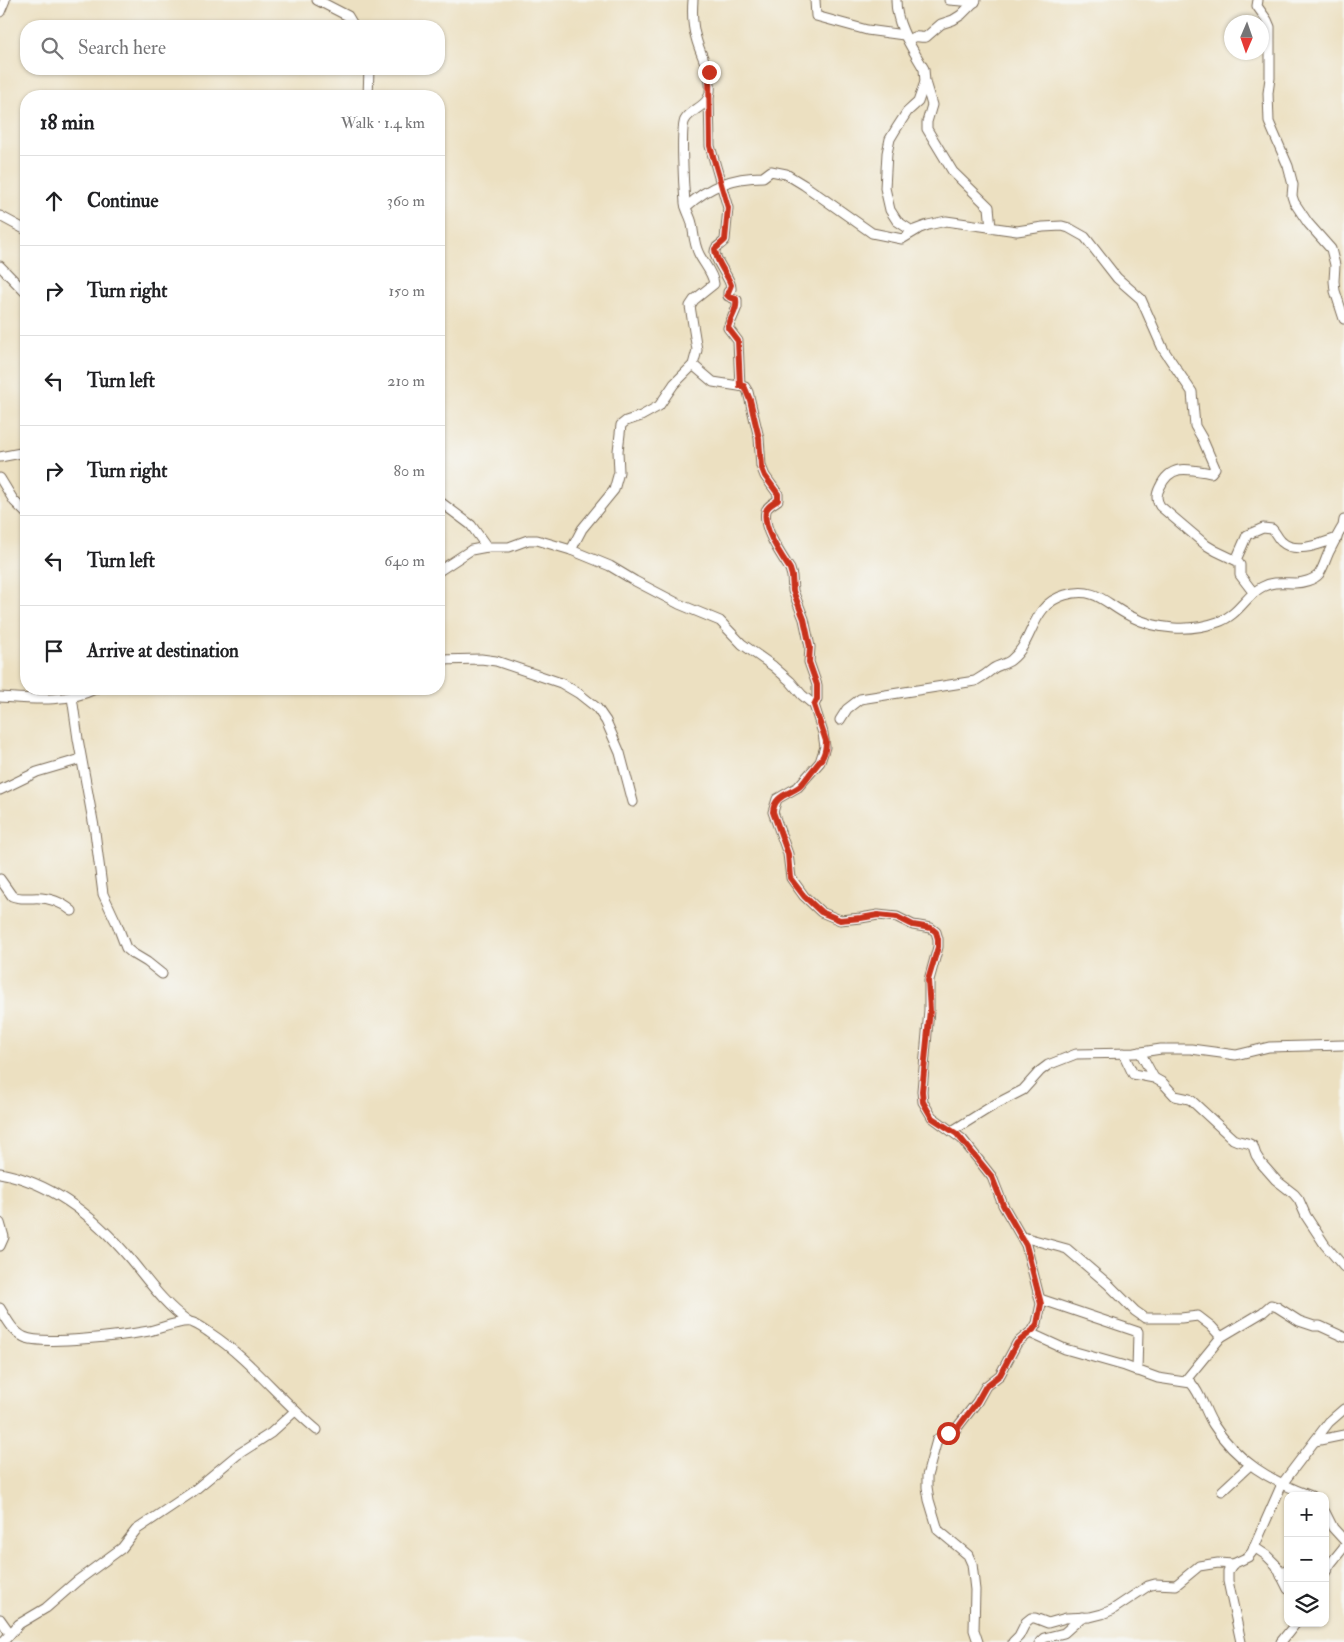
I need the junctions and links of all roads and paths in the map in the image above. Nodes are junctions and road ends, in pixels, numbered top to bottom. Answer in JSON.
{"nodes":[{"id":1,"x":5,"y":0,"type":"edge"},
{"id":2,"x":317,"y":0,"type":"edge"},
{"id":3,"x":693,"y":0,"type":"edge"},
{"id":4,"x":815,"y":0,"type":"edge"},
{"id":5,"x":896,"y":0,"type":"edge"},
{"id":6,"x":950,"y":0,"type":"edge"},
{"id":7,"x":1258,"y":0,"type":"edge"},
{"id":8,"x":976,"y":1,"type":"edge"},
{"id":9,"x":0,"y":12,"type":"edge"},
{"id":10,"x":350,"y":20,"type":"edge"},
{"id":11,"x":906,"y":38,"type":"junction"},
{"id":12,"x":369,"y":75,"type":"edge"},
{"id":13,"x":925,"y":82,"type":"junction"},
{"id":14,"x":368,"y":90,"type":"edge"},
{"id":15,"x":709,"y":96,"type":"junction"},
{"id":16,"x":721,"y":184,"type":"junction"},
{"id":17,"x":686,"y":207,"type":"junction"},
{"id":18,"x":0,"y":216,"type":"edge"},
{"id":19,"x":20,"y":227,"type":"edge"},
{"id":20,"x":991,"y":228,"type":"junction"},
{"id":21,"x":917,"y":230,"type":"junction"},
{"id":22,"x":0,"y":266,"type":"edge"},
{"id":23,"x":20,"y":287,"type":"edge"},
{"id":24,"x":1344,"y":319,"type":"edge"},
{"id":25,"x":693,"y":365,"type":"junction"},
{"id":26,"x":740,"y":386,"type":"junction"},
{"id":27,"x":20,"y":453,"type":"edge"},
{"id":28,"x":0,"y":457,"type":"edge"},
{"id":29,"x":0,"y":478,"type":"edge"},
{"id":30,"x":3,"y":490,"type":"edge"},
{"id":31,"x":20,"y":506,"type":"edge"},
{"id":32,"x":445,"y":506,"type":"edge"},
{"id":33,"x":1344,"y":520,"type":"edge"},
{"id":34,"x":1337,"y":538,"type":"junction"},
{"id":35,"x":487,"y":547,"type":"junction"},
{"id":36,"x":572,"y":550,"type":"junction"},
{"id":37,"x":1236,"y":560,"type":"junction"},
{"id":38,"x":445,"y":566,"type":"edge"},
{"id":39,"x":1253,"y":592,"type":"junction"},
{"id":40,"x":445,"y":660,"type":"edge"},
{"id":41,"x":79,"y":695,"type":"edge"},
{"id":42,"x":0,"y":697,"type":"edge"},
{"id":43,"x":72,"y":697,"type":"junction"},
{"id":44,"x":814,"y":705,"type":"junction"},
{"id":45,"x":840,"y":720,"type":"dead end"},
{"id":46,"x":81,"y":759,"type":"junction"},
{"id":47,"x":0,"y":790,"type":"edge"},
{"id":48,"x":633,"y":802,"type":"dead end"},
{"id":49,"x":0,"y":879,"type":"edge"},
{"id":50,"x":72,"y":911,"type":"dead end"},
{"id":51,"x":162,"y":974,"type":"dead end"},
{"id":52,"x":1344,"y":1045,"type":"edge"},
{"id":53,"x":1140,"y":1052,"type":"junction"},
{"id":54,"x":1123,"y":1053,"type":"junction"},
{"id":55,"x":1154,"y":1078,"type":"junction"},
{"id":56,"x":952,"y":1131,"type":"junction"},
{"id":57,"x":0,"y":1173,"type":"edge"},
{"id":58,"x":0,"y":1223,"type":"edge"},
{"id":59,"x":1022,"y":1237,"type":"junction"},
{"id":60,"x":0,"y":1246,"type":"edge"},
{"id":61,"x":1344,"y":1267,"type":"edge"},
{"id":62,"x":1040,"y":1299,"type":"junction"},
{"id":63,"x":0,"y":1308,"type":"edge"},
{"id":64,"x":188,"y":1321,"type":"junction"},
{"id":65,"x":1030,"y":1333,"type":"junction"},
{"id":66,"x":1221,"y":1337,"type":"junction"},
{"id":67,"x":1344,"y":1337,"type":"edge"},
{"id":68,"x":1137,"y":1371,"type":"junction"},
{"id":69,"x":1185,"y":1381,"type":"junction"},
{"id":70,"x":1344,"y":1409,"type":"edge"},
{"id":71,"x":295,"y":1411,"type":"junction"},
{"id":72,"x":317,"y":1430,"type":"dead end"},
{"id":73,"x":1344,"y":1435,"type":"edge"},
{"id":74,"x":1315,"y":1441,"type":"junction"},
{"id":75,"x":1250,"y":1465,"type":"junction"},
{"id":76,"x":1282,"y":1484,"type":"junction"},
{"id":77,"x":1222,"y":1491,"type":"dead end"},
{"id":78,"x":1301,"y":1492,"type":"edge"},
{"id":79,"x":1329,"y":1525,"type":"edge"},
{"id":80,"x":1344,"y":1540,"type":"edge"},
{"id":81,"x":1254,"y":1547,"type":"junction"},
{"id":82,"x":1344,"y":1547,"type":"edge"},
{"id":83,"x":1233,"y":1564,"type":"junction"},
{"id":84,"x":1329,"y":1567,"type":"edge"},
{"id":85,"x":1284,"y":1573,"type":"edge"},
{"id":86,"x":1281,"y":1576,"type":"junction"},
{"id":87,"x":1284,"y":1582,"type":"edge"},
{"id":88,"x":1082,"y":1617,"type":"junction"},
{"id":89,"x":0,"y":1619,"type":"edge"},
{"id":90,"x":1288,"y":1627,"type":"edge"},
{"id":91,"x":1293,"y":1627,"type":"edge"},
{"id":92,"x":10,"y":1633,"type":"junction"},
{"id":93,"x":1284,"y":1639,"type":"edge"},
{"id":94,"x":3,"y":1642,"type":"edge"},
{"id":95,"x":978,"y":1642,"type":"edge"},
{"id":96,"x":1013,"y":1642,"type":"edge"},
{"id":97,"x":1040,"y":1642,"type":"edge"},
{"id":98,"x":1240,"y":1642,"type":"edge"}],
"edges":[{"from":1,"to":9,"type":"street"},
{"from":2,"to":10,"type":"street"},
{"from":3,"to":15,"type":"street"},
{"from":4,"to":11,"type":"street"},
{"from":5,"to":11,"type":"street"},
{"from":6,"to":8,"type":"street"},
{"from":7,"to":24,"type":"street"},
{"from":8,"to":11,"type":"street"},
{"from":11,"to":13,"type":"street"},
{"from":12,"to":14,"type":"street"},
{"from":13,"to":20,"type":"street"},
{"from":13,"to":21,"type":"street"},
{"from":15,"to":16,"type":"street"},
{"from":15,"to":17,"type":"street"},
{"from":16,"to":17,"type":"street"},
{"from":16,"to":21,"type":"street"},
{"from":16,"to":26,"type":"street"},
{"from":17,"to":25,"type":"street"},
{"from":18,"to":19,"type":"street"},
{"from":20,"to":21,"type":"street"},
{"from":20,"to":37,"type":"street"},
{"from":22,"to":23,"type":"street"},
{"from":25,"to":26,"type":"street"},
{"from":25,"to":36,"type":"street"},
{"from":26,"to":44,"type":"street"},
{"from":27,"to":28,"type":"street"},
{"from":29,"to":30,"type":"street"},
{"from":30,"to":31,"type":"street"},
{"from":32,"to":35,"type":"street"},
{"from":33,"to":34,"type":"street"},
{"from":34,"to":37,"type":"street"},
{"from":34,"to":39,"type":"street"},
{"from":35,"to":36,"type":"street"},
{"from":35,"to":38,"type":"street"},
{"from":36,"to":44,"type":"street"},
{"from":37,"to":39,"type":"street"},
{"from":39,"to":45,"type":"street"},
{"from":40,"to":48,"type":"street"},
{"from":41,"to":43,"type":"street"},
{"from":42,"to":43,"type":"street"},
{"from":43,"to":46,"type":"street"},
{"from":44,"to":56,"type":"street"},
{"from":46,"to":47,"type":"street"},
{"from":46,"to":51,"type":"street"},
{"from":49,"to":50,"type":"street"},
{"from":52,"to":53,"type":"street"},
{"from":53,"to":54,"type":"street"},
{"from":53,"to":55,"type":"street"},
{"from":54,"to":55,"type":"street"},
{"from":54,"to":56,"type":"street"},
{"from":55,"to":61,"type":"street"},
{"from":56,"to":59,"type":"street"},
{"from":57,"to":64,"type":"street"},
{"from":58,"to":60,"type":"street"},
{"from":59,"to":62,"type":"street"},
{"from":59,"to":66,"type":"street"},
{"from":62,"to":65,"type":"street"},
{"from":62,"to":68,"type":"street"},
{"from":63,"to":64,"type":"street"},
{"from":64,"to":71,"type":"street"},
{"from":65,"to":68,"type":"street"},
{"from":65,"to":95,"type":"street"},
{"from":66,"to":67,"type":"street"},
{"from":66,"to":69,"type":"street"},
{"from":68,"to":69,"type":"street"},
{"from":69,"to":75,"type":"street"},
{"from":70,"to":74,"type":"street"},
{"from":71,"to":72,"type":"street"},
{"from":71,"to":92,"type":"street"},
{"from":73,"to":74,"type":"street"},
{"from":74,"to":76,"type":"street"},
{"from":75,"to":76,"type":"street"},
{"from":75,"to":77,"type":"street"},
{"from":76,"to":78,"type":"street"},
{"from":76,"to":81,"type":"street"},
{"from":79,"to":80,"type":"street"},
{"from":81,"to":83,"type":"street"},
{"from":81,"to":86,"type":"street"},
{"from":82,"to":84,"type":"street"},
{"from":83,"to":88,"type":"street"},
{"from":83,"to":98,"type":"street"},
{"from":85,"to":86,"type":"street"},
{"from":86,"to":87,"type":"street"},
{"from":88,"to":96,"type":"street"},
{"from":88,"to":97,"type":"street"},
{"from":89,"to":92,"type":"street"},
{"from":90,"to":93,"type":"street"},
{"from":91,"to":93,"type":"street"},
{"from":92,"to":94,"type":"street"}]}
